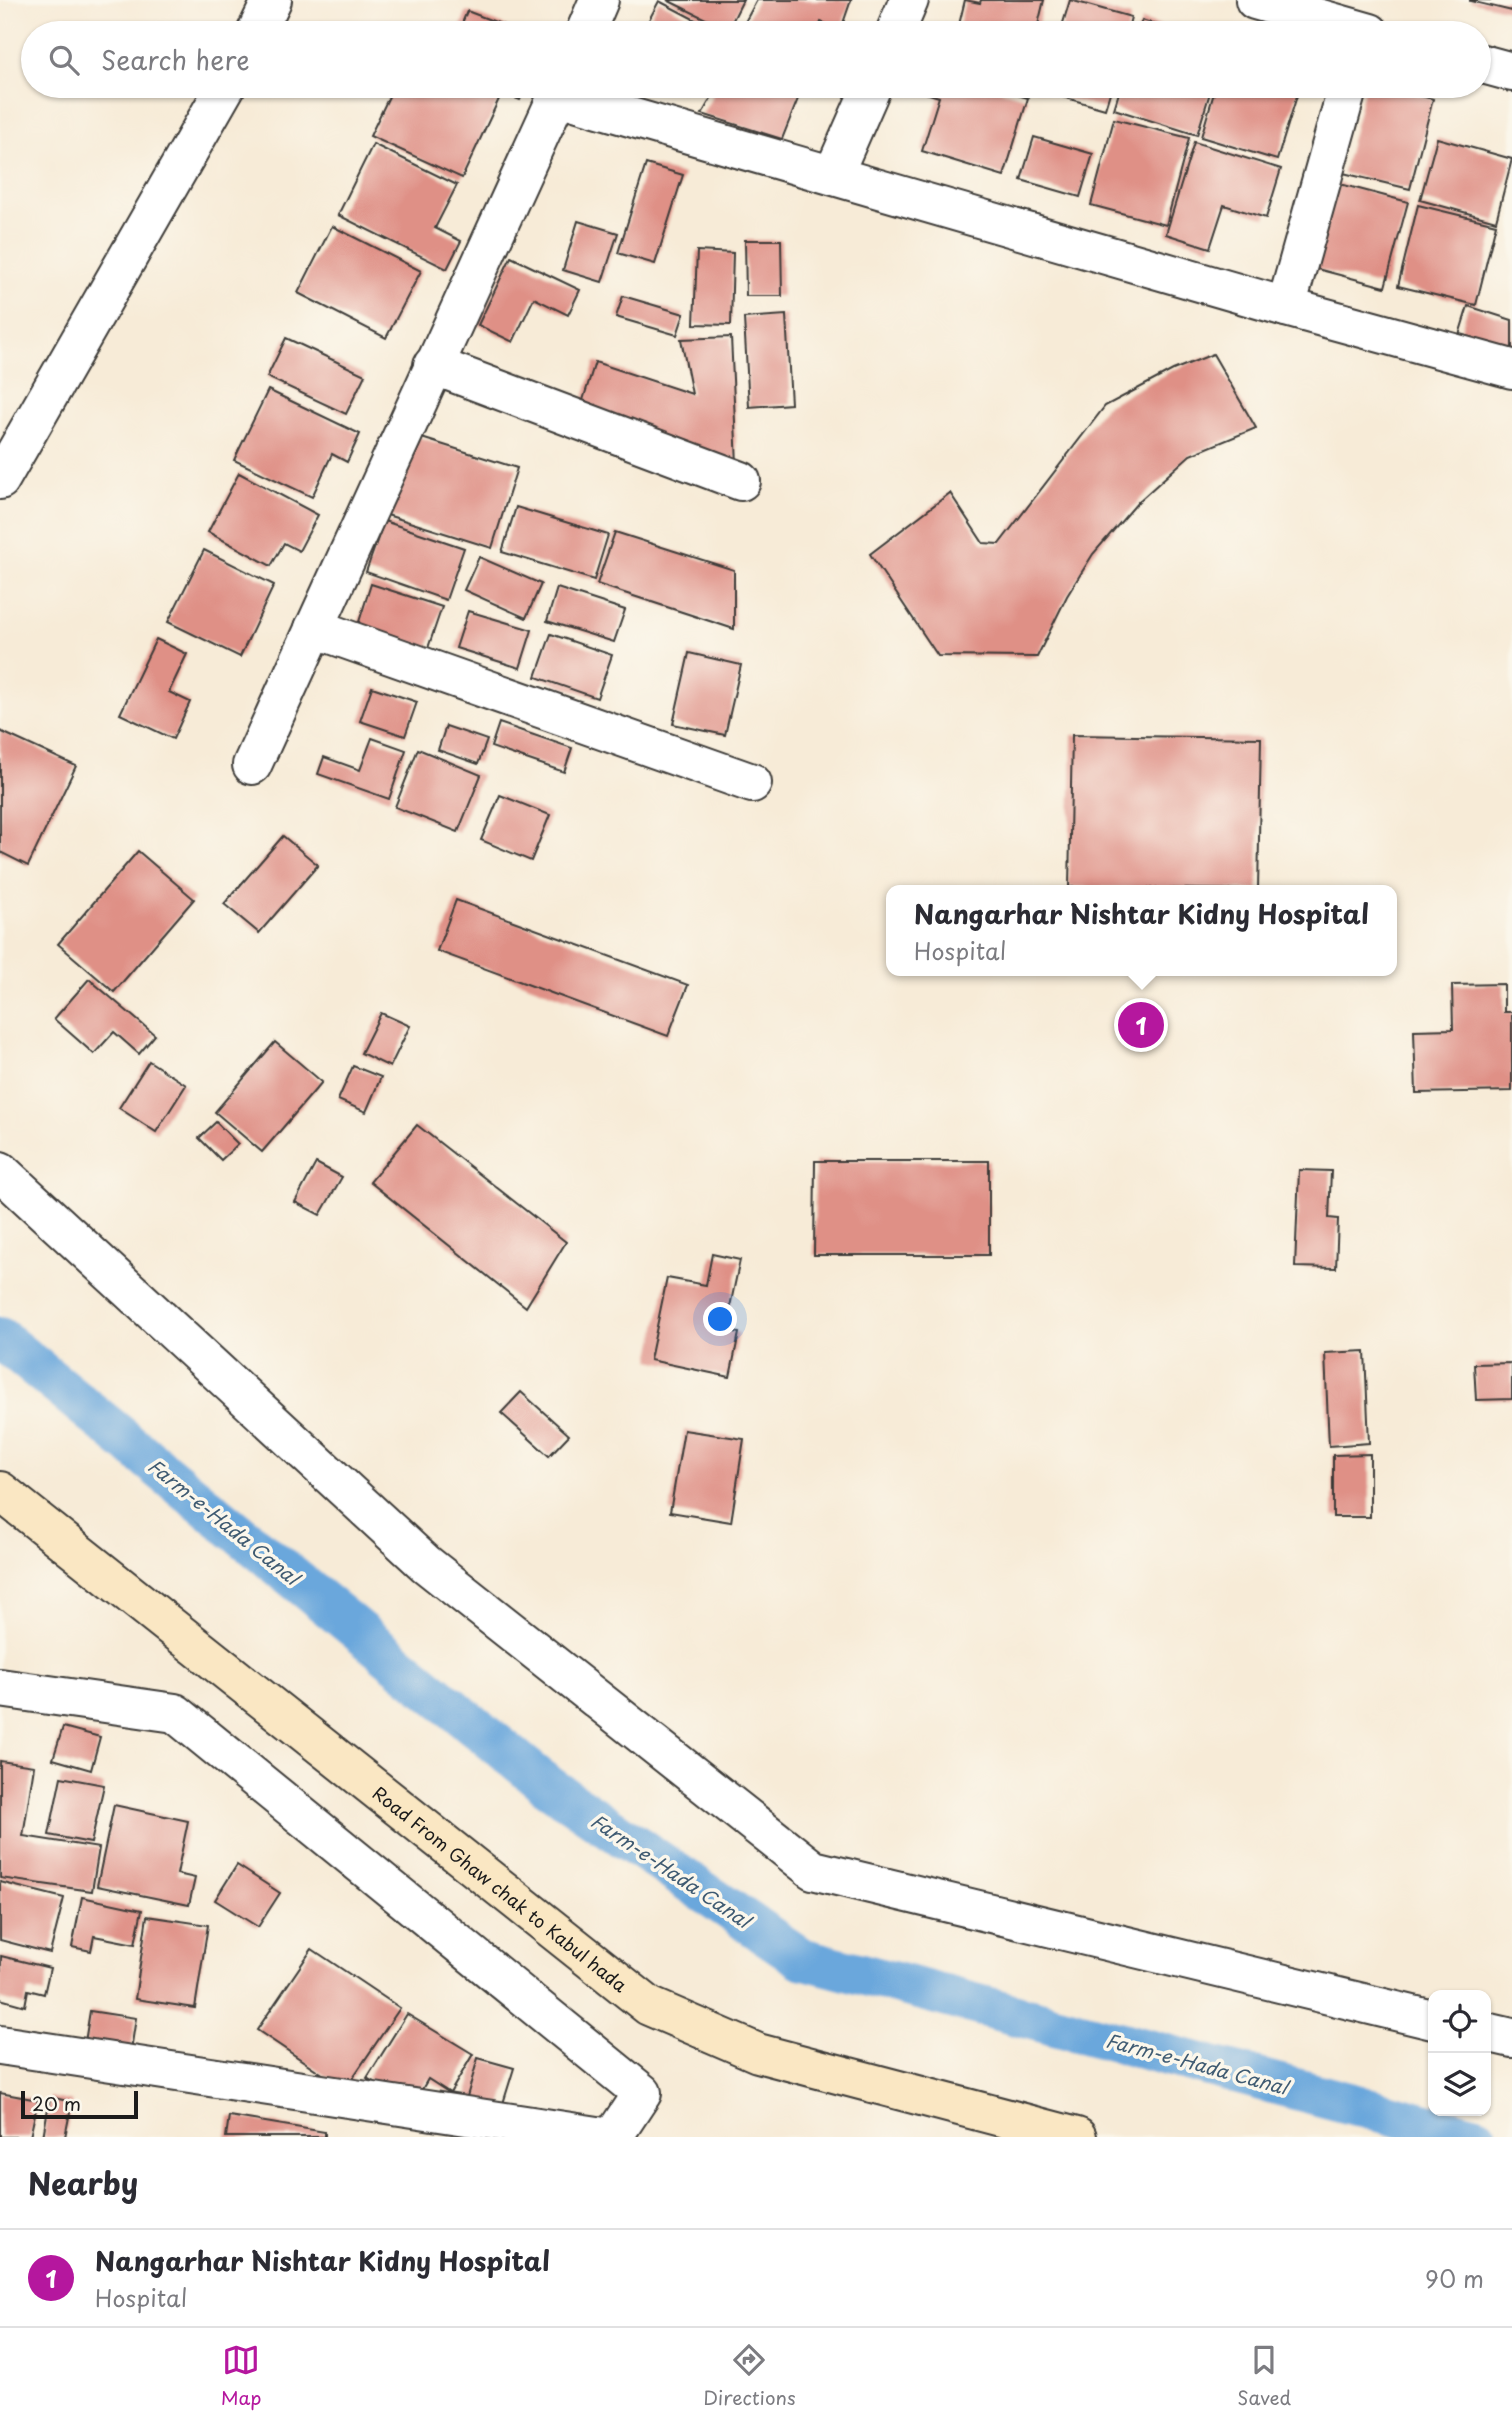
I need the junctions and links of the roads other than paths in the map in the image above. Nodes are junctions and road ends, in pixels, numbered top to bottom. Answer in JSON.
{"nodes":[{"id":1,"x":272,"y":0,"type":"edge"},
{"id":2,"x":599,"y":0,"type":"edge"},
{"id":3,"x":909,"y":0,"type":"edge"},
{"id":4,"x":1255,"y":0,"type":"edge"},
{"id":5,"x":262,"y":21,"type":"edge"},
{"id":6,"x":590,"y":21,"type":"edge"},
{"id":7,"x":900,"y":21,"type":"edge"},
{"id":8,"x":1353,"y":21,"type":"edge"},
{"id":9,"x":1491,"y":66,"type":"edge"},
{"id":10,"x":1512,"y":72,"type":"edge"},
{"id":11,"x":219,"y":98,"type":"edge"},
{"id":12,"x":557,"y":98,"type":"edge"},
{"id":13,"x":583,"y":98,"type":"edge"},
{"id":14,"x":867,"y":98,"type":"edge"},
{"id":15,"x":1345,"y":98,"type":"edge"},
{"id":16,"x":833,"y":175,"type":"junction"},
{"id":17,"x":1286,"y":307,"type":"junction"},
{"id":18,"x":433,"y":365,"type":"junction"},
{"id":19,"x":1512,"y":369,"type":"edge"},
{"id":20,"x":0,"y":480,"type":"edge"},
{"id":21,"x":741,"y":481,"type":"dead end"},
{"id":22,"x":314,"y":628,"type":"junction"},
{"id":23,"x":252,"y":765,"type":"dead end"},
{"id":24,"x":752,"y":783,"type":"dead end"},
{"id":25,"x":0,"y":1171,"type":"edge"},
{"id":26,"x":0,"y":1491,"type":"edge"},
{"id":27,"x":0,"y":1688,"type":"edge"},
{"id":28,"x":1428,"y":2019,"type":"edge"},
{"id":29,"x":1491,"y":2033,"type":"edge"},
{"id":30,"x":1512,"y":2038,"type":"edge"},
{"id":31,"x":0,"y":2045,"type":"edge"},
{"id":32,"x":604,"y":2137,"type":"edge"},
{"id":33,"x":613,"y":2137,"type":"edge"},
{"id":34,"x":1077,"y":2137,"type":"edge"}],
"edges":[{"from":1,"to":5,"type":"street"},
{"from":2,"to":6,"type":"street"},
{"from":3,"to":7,"type":"street"},
{"from":4,"to":8,"type":"street"},
{"from":9,"to":10,"type":"street"},
{"from":11,"to":20,"type":"street"},
{"from":12,"to":18,"type":"street"},
{"from":13,"to":16,"type":"street"},
{"from":14,"to":16,"type":"street"},
{"from":15,"to":17,"type":"street"},
{"from":16,"to":17,"type":"street"},
{"from":17,"to":19,"type":"street"},
{"from":18,"to":21,"type":"street"},
{"from":18,"to":22,"type":"street"},
{"from":22,"to":23,"type":"street"},
{"from":22,"to":24,"type":"street"},
{"from":25,"to":28,"type":"street"},
{"from":26,"to":34,"type":"street","name":"Road From Ghaw chak to Kabul hada"},
{"from":27,"to":33,"type":"street"},
{"from":29,"to":30,"type":"street"},
{"from":31,"to":32,"type":"street"}]}
